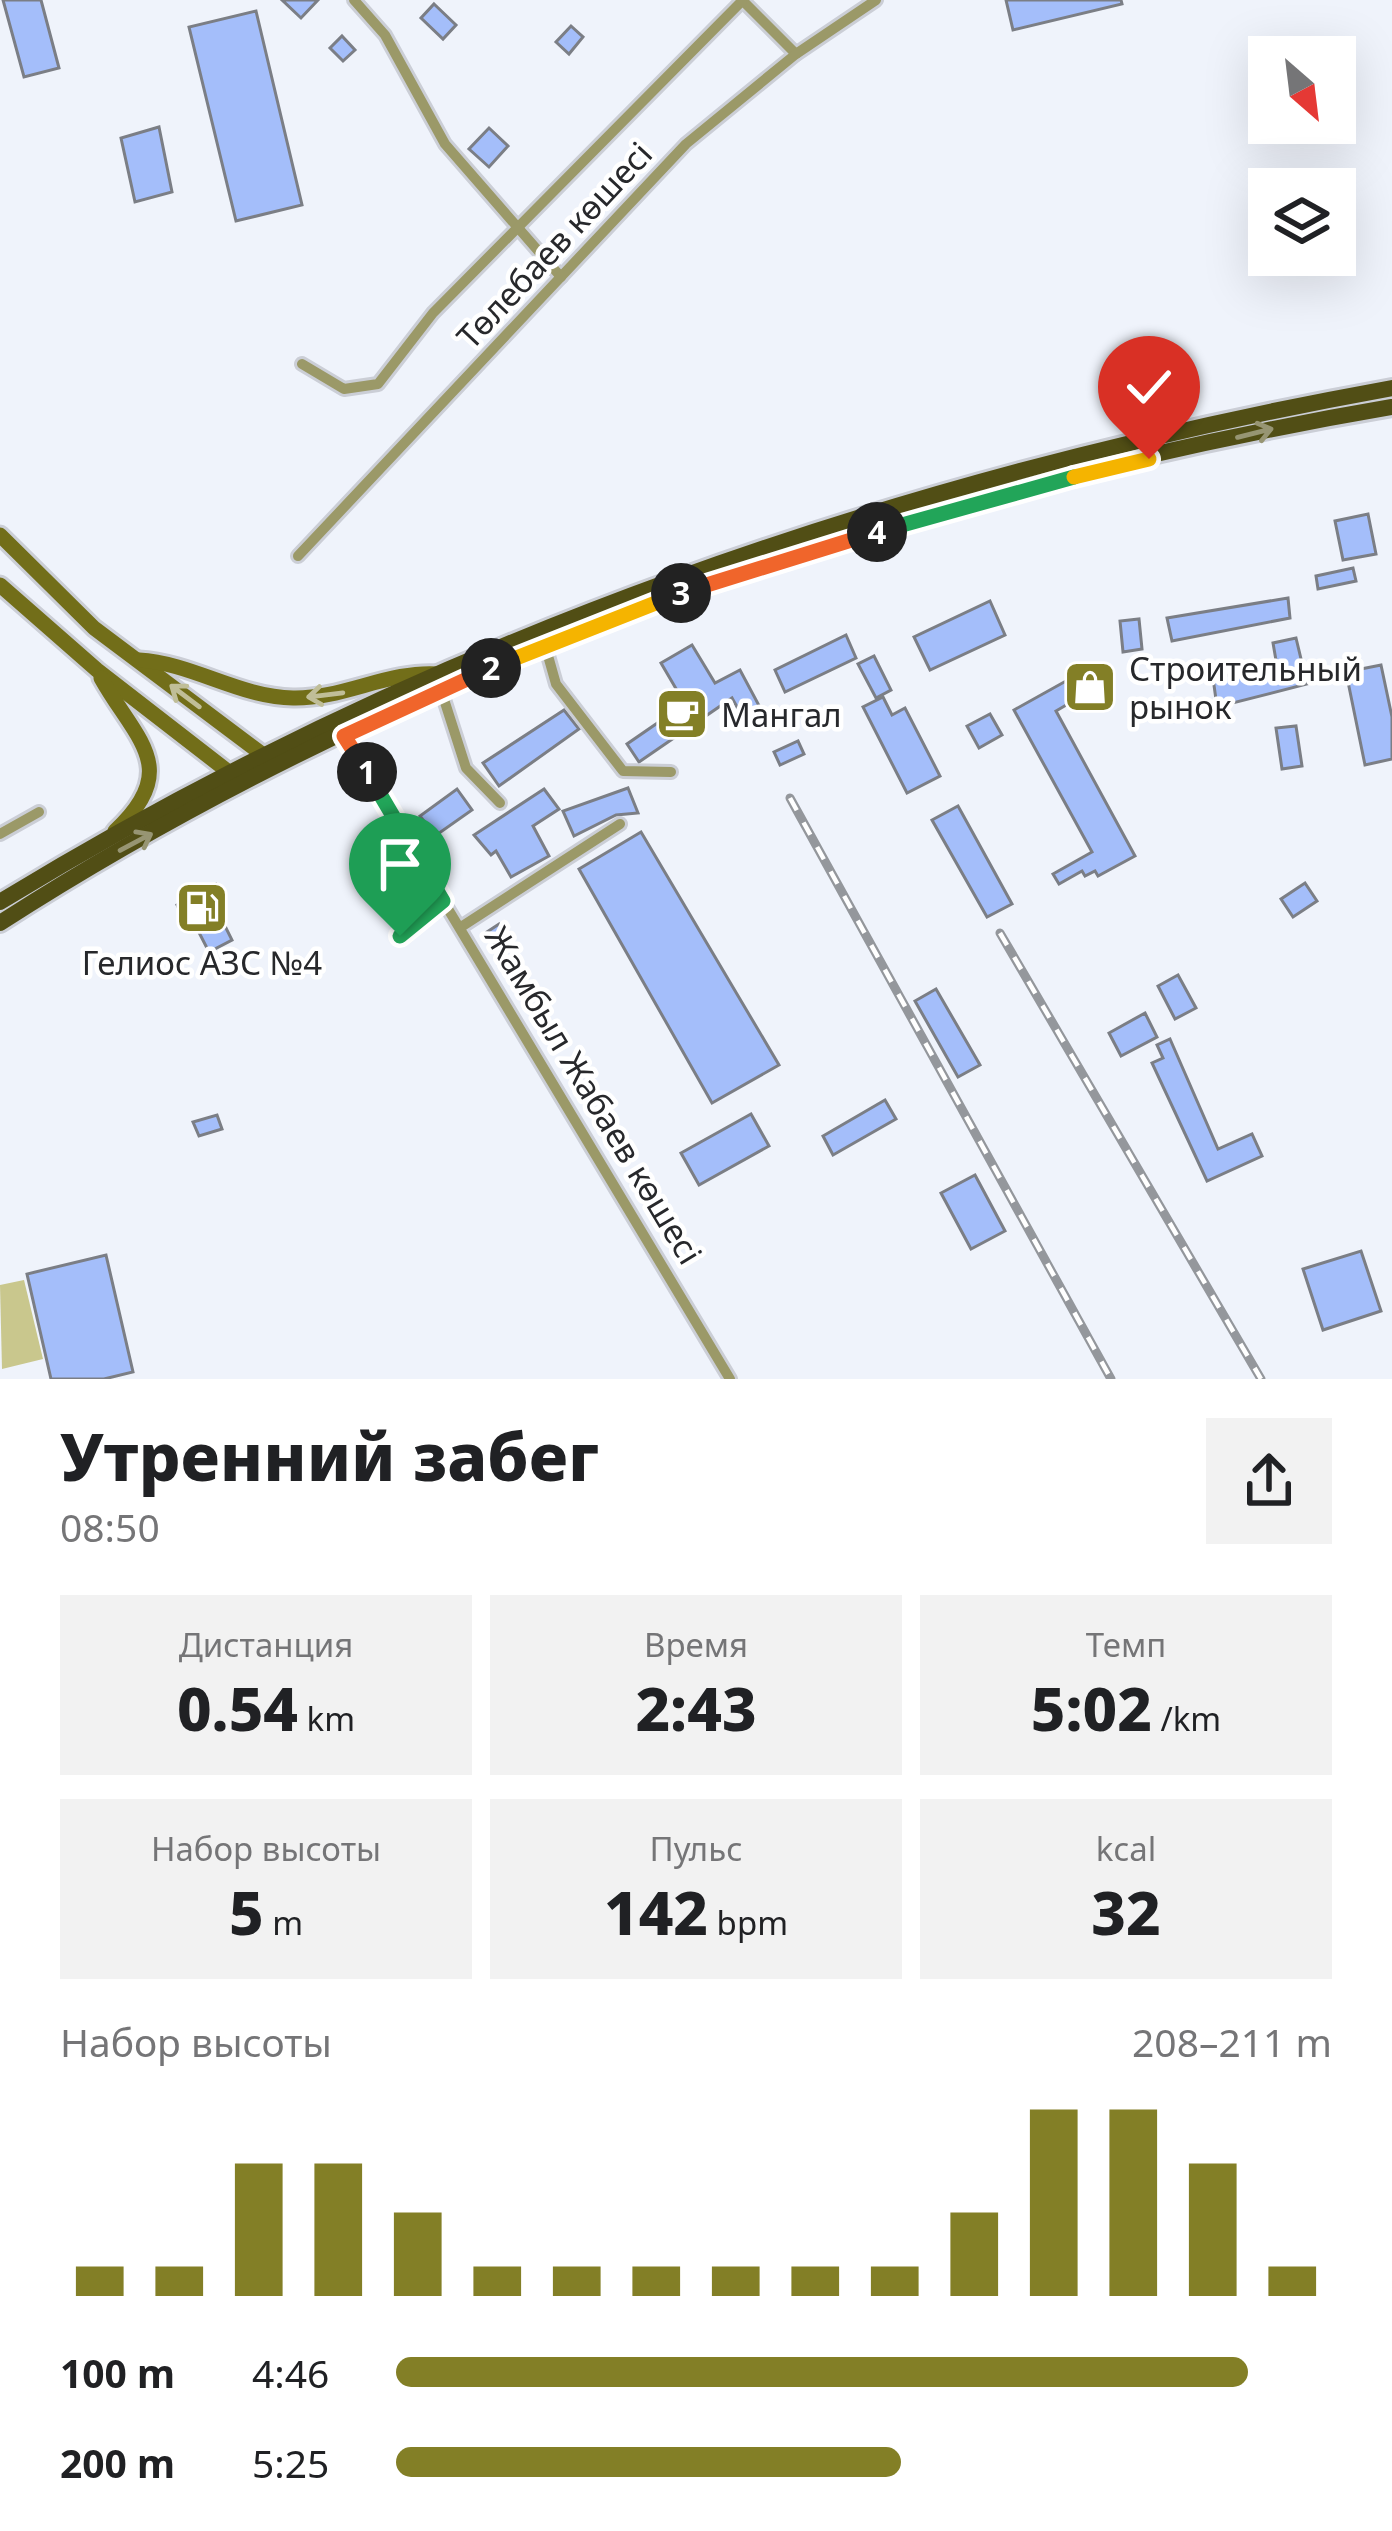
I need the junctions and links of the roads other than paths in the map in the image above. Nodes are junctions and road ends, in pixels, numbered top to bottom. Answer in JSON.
{"nodes":[{"id":1,"x":354,"y":0,"type":"edge"},
{"id":2,"x":742,"y":0,"type":"edge"},
{"id":3,"x":877,"y":0,"type":"edge"},
{"id":4,"x":796,"y":54,"type":"junction"},
{"id":5,"x":521,"y":224,"type":"junction"},
{"id":6,"x":561,"y":277,"type":"junction"},
{"id":7,"x":302,"y":364,"type":"dead end"},
{"id":8,"x":1392,"y":388,"type":"edge"},
{"id":9,"x":1392,"y":407,"type":"edge"},
{"id":10,"x":0,"y":535,"type":"edge"},
{"id":11,"x":298,"y":556,"type":"dead end"},
{"id":12,"x":0,"y":585,"type":"edge"},
{"id":13,"x":545,"y":645,"type":"junction"},
{"id":14,"x":137,"y":660,"type":"junction"},
{"id":15,"x":97,"y":670,"type":"junction"},
{"id":16,"x":440,"y":682,"type":"junction"},
{"id":17,"x":334,"y":718,"type":"junction"},
{"id":18,"x":344,"y":736,"type":"junction"},
{"id":19,"x":262,"y":754,"type":"junction"},
{"id":20,"x":230,"y":771,"type":"junction"},
{"id":21,"x":671,"y":772,"type":"dead end"},
{"id":22,"x":269,"y":773,"type":"junction"},
{"id":23,"x":245,"y":785,"type":"junction"},
{"id":24,"x":500,"y":802,"type":"dead end"},
{"id":25,"x":39,"y":812,"type":"dead end"},
{"id":26,"x":620,"y":824,"type":"dead end"},
{"id":27,"x":112,"y":833,"type":"junction"},
{"id":28,"x":0,"y":834,"type":"edge"},
{"id":29,"x":443,"y":901,"type":"junction"},
{"id":30,"x":0,"y":902,"type":"edge"},
{"id":31,"x":0,"y":923,"type":"edge"},
{"id":32,"x":461,"y":927,"type":"junction"},
{"id":33,"x":400,"y":936,"type":"dead end"},
{"id":34,"x":730,"y":1379,"type":"edge"}],
"edges":[{"from":1,"to":5,"type":"street"},
{"from":2,"to":4,"type":"street"},
{"from":2,"to":5,"type":"street"},
{"from":3,"to":4,"type":"street","name":"Төлебаев көшесі"},
{"from":4,"to":6,"type":"street","name":"Төлебаев көшесі"},
{"from":5,"to":6,"type":"street"},
{"from":5,"to":7,"type":"street"},
{"from":6,"to":11,"type":"street","name":"Төлебаев көшесі"},
{"from":8,"to":16,"type":"main road"},
{"from":13,"to":9,"type":"main road","one_way":true},
{"from":10,"to":14,"type":"main road"},
{"from":12,"to":15,"type":"main road"},
{"from":13,"to":16,"type":"main road"},
{"from":13,"to":21,"type":"street"},
{"from":16,"to":14,"type":"main road","one_way":true},
{"from":19,"to":14,"type":"main road","one_way":true},
{"from":15,"to":20,"type":"main road"},
{"from":15,"to":27,"type":"main road"},
{"from":16,"to":17,"type":"main road"},
{"from":16,"to":18,"type":"main road"},
{"from":16,"to":24,"type":"street"},
{"from":17,"to":18,"type":"street","name":"Жамбыл Жабаев көшесі"},
{"from":17,"to":19,"type":"main road"},
{"from":18,"to":22,"type":"main road"},
{"from":18,"to":29,"type":"street","name":"Жамбыл Жабаев көшесі"},
{"from":19,"to":20,"type":"main road"},
{"from":19,"to":22,"type":"main road"},
{"from":20,"to":23,"type":"main road"},
{"from":20,"to":27,"type":"main road"},
{"from":22,"to":23,"type":"main road"},
{"from":31,"to":23,"type":"main road","one_way":true},
{"from":25,"to":28,"type":"street"},
{"from":26,"to":32,"type":"street"},
{"from":27,"to":30,"type":"main road"},
{"from":29,"to":32,"type":"street","name":"Жамбыл Жабаев көшесі"},
{"from":29,"to":33,"type":"street"},
{"from":32,"to":34,"type":"street","name":"Жамбыл Жабаев көшесі"}]}
